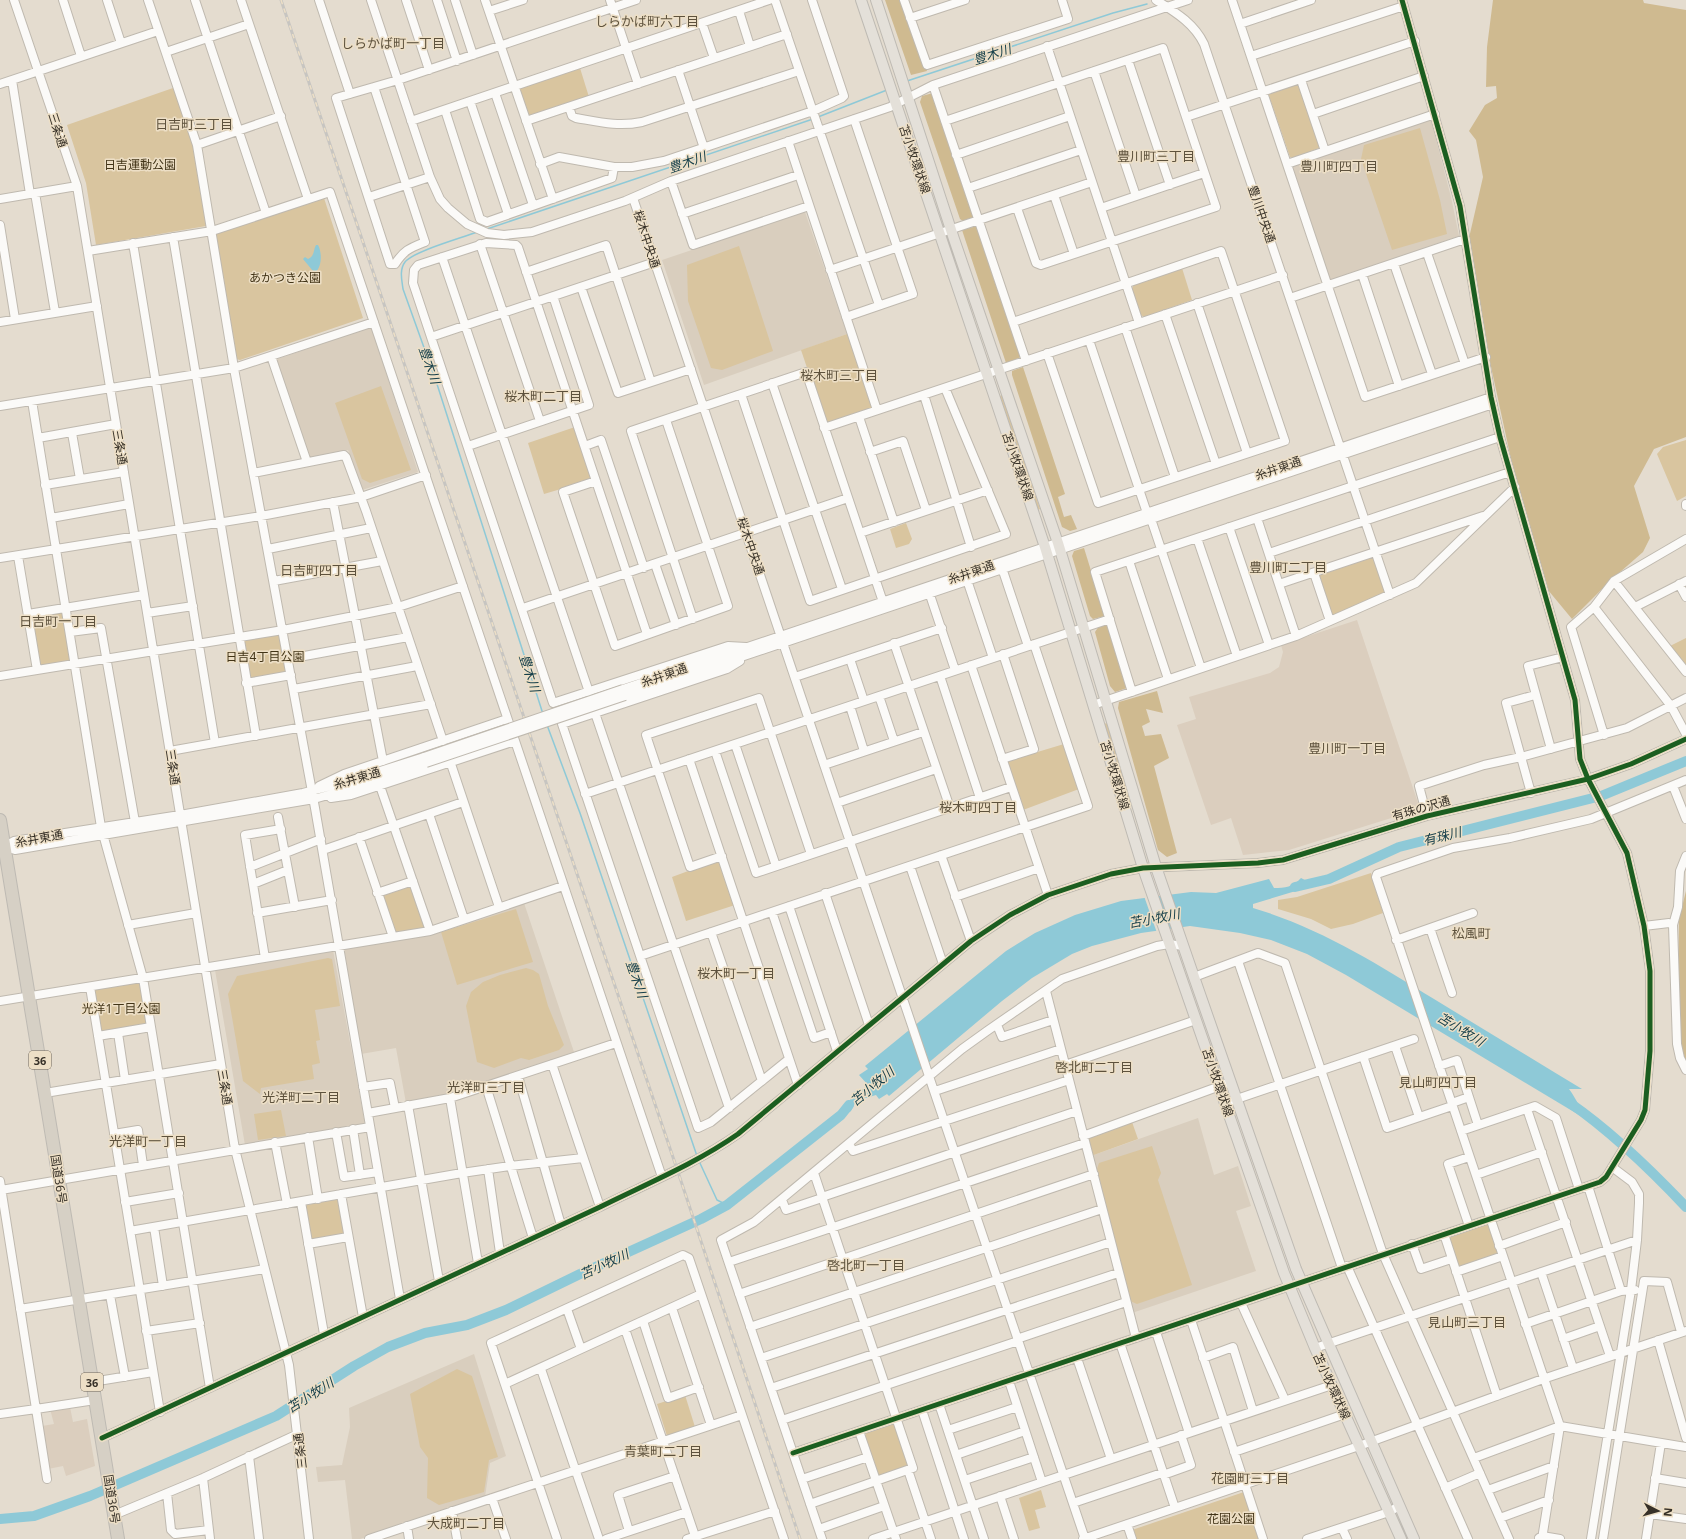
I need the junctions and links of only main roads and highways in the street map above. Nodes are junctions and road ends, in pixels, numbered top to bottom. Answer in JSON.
{"nodes":[{"id":1,"x":861,"y":0,"type":"edge"},
{"id":2,"x":876,"y":0,"type":"edge"},
{"id":3,"x":0,"y":820,"type":"edge"},
{"id":4,"x":2,"y":848,"type":"edge"},
{"id":5,"x":118,"y":1539,"type":"edge"},
{"id":6,"x":1401,"y":1539,"type":"edge"},
{"id":7,"x":1414,"y":1539,"type":"edge"}],
"edges":[{"from":1,"to":6,"type":"main road","name":"苫小牧環状線"},
{"from":2,"to":7,"type":"main road","name":"苫小牧環状線"},
{"from":3,"to":4,"type":"highway","name":"国道36号","number":"36"},
{"from":4,"to":5,"type":"highway","name":"国道36号","number":"36"}]}
